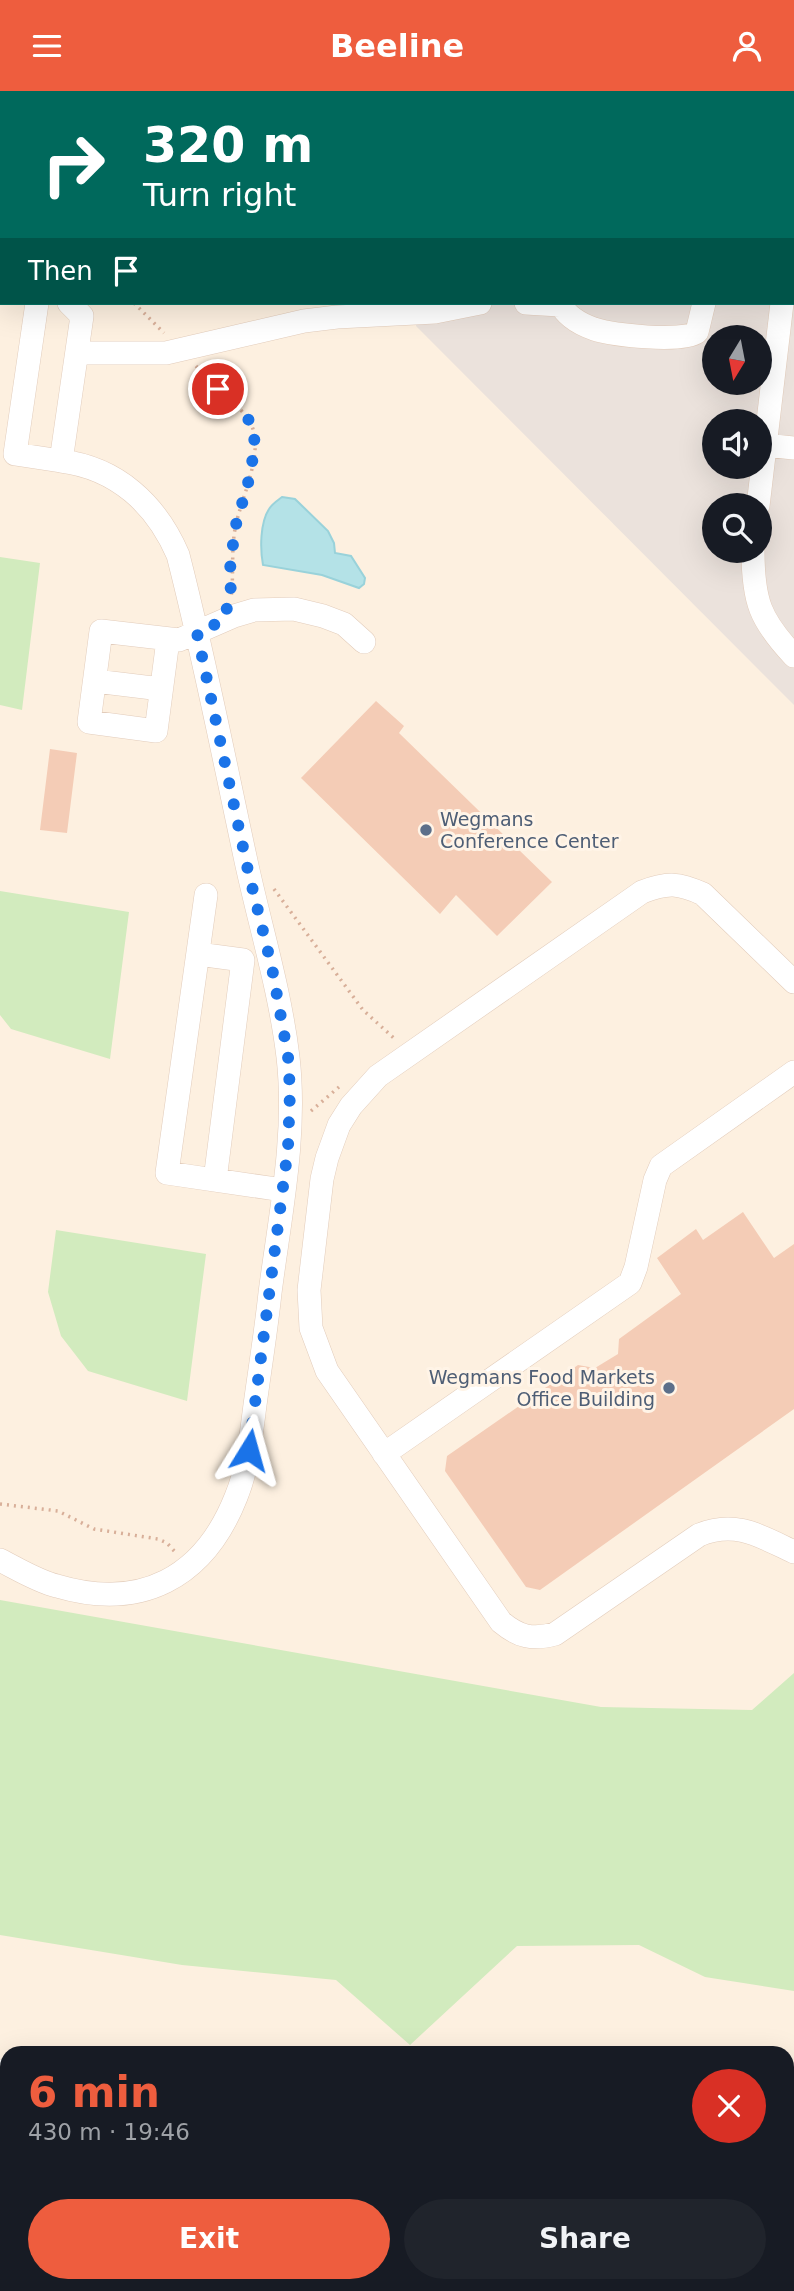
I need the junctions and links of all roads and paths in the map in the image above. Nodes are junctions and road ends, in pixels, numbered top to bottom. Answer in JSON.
{"nodes":[{"id":1,"x":37,"y":305,"type":"edge"},
{"id":2,"x":71,"y":305,"type":"edge"},
{"id":3,"x":136,"y":305,"type":"edge"},
{"id":4,"x":470,"y":305,"type":"edge"},
{"id":5,"x":561,"y":305,"type":"edge"},
{"id":6,"x":704,"y":305,"type":"edge"},
{"id":7,"x":782,"y":305,"type":"edge"},
{"id":8,"x":181,"y":351,"type":"junction"},
{"id":9,"x":77,"y":353,"type":"junction"},
{"id":10,"x":769,"y":409,"type":"edge"},
{"id":11,"x":772,"y":446,"type":"edge"},
{"id":12,"x":794,"y":449,"type":"edge"},
{"id":13,"x":61,"y":461,"type":"junction"},
{"id":14,"x":752,"y":563,"type":"edge"},
{"id":15,"x":222,"y":621,"type":"junction"},
{"id":16,"x":197,"y":633,"type":"junction"},
{"id":17,"x":168,"y":640,"type":"junction"},
{"id":18,"x":363,"y":642,"type":"dead end"},
{"id":19,"x":794,"y":656,"type":"edge"},
{"id":20,"x":94,"y":681,"type":"junction"},
{"id":21,"x":161,"y":689,"type":"junction"},
{"id":22,"x":272,"y":887,"type":"dead end"},
{"id":23,"x":206,"y":895,"type":"dead end"},
{"id":24,"x":275,"y":897,"type":"dead end"},
{"id":25,"x":268,"y":953,"type":"junction"},
{"id":26,"x":198,"y":954,"type":"junction"},
{"id":27,"x":243,"y":960,"type":"junction"},
{"id":28,"x":794,"y":982,"type":"edge"},
{"id":29,"x":794,"y":1072,"type":"edge"},
{"id":30,"x":310,"y":1099,"type":"dead end"},
{"id":31,"x":311,"y":1110,"type":"dead end"},
{"id":32,"x":288,"y":1153,"type":"junction"},
{"id":33,"x":327,"y":1158,"type":"junction"},
{"id":34,"x":215,"y":1180,"type":"junction"},
{"id":35,"x":283,"y":1190,"type":"junction"},
{"id":36,"x":384,"y":1454,"type":"junction"},
{"id":37,"x":794,"y":1552,"type":"edge"},
{"id":38,"x":0,"y":1560,"type":"edge"}],
"edges":[{"from":1,"to":13,"type":"street"},
{"from":2,"to":9,"type":"street"},
{"from":3,"to":8,"type":"path"},
{"from":4,"to":8,"type":"street"},
{"from":5,"to":6,"type":"street"},
{"from":7,"to":10,"type":"street"},
{"from":8,"to":9,"type":"street"},
{"from":8,"to":15,"type":"path"},
{"from":9,"to":13,"type":"street"},
{"from":11,"to":12,"type":"street"},
{"from":13,"to":16,"type":"street"},
{"from":14,"to":19,"type":"street"},
{"from":15,"to":16,"type":"street"},
{"from":15,"to":18,"type":"street"},
{"from":16,"to":17,"type":"street"},
{"from":16,"to":25,"type":"street"},
{"from":17,"to":20,"type":"street"},
{"from":17,"to":21,"type":"street"},
{"from":20,"to":21,"type":"street"},
{"from":20,"to":21,"type":"street"},
{"from":22,"to":24,"type":"path"},
{"from":23,"to":26,"type":"street"},
{"from":25,"to":27,"type":"street"},
{"from":25,"to":32,"type":"street"},
{"from":26,"to":27,"type":"street"},
{"from":26,"to":34,"type":"street"},
{"from":27,"to":34,"type":"street"},
{"from":28,"to":33,"type":"street"},
{"from":29,"to":36,"type":"street"},
{"from":30,"to":31,"type":"path"},
{"from":32,"to":33,"type":"street"},
{"from":32,"to":35,"type":"street"},
{"from":33,"to":36,"type":"street"},
{"from":34,"to":35,"type":"street"},
{"from":35,"to":38,"type":"street"},
{"from":36,"to":37,"type":"street"}]}
